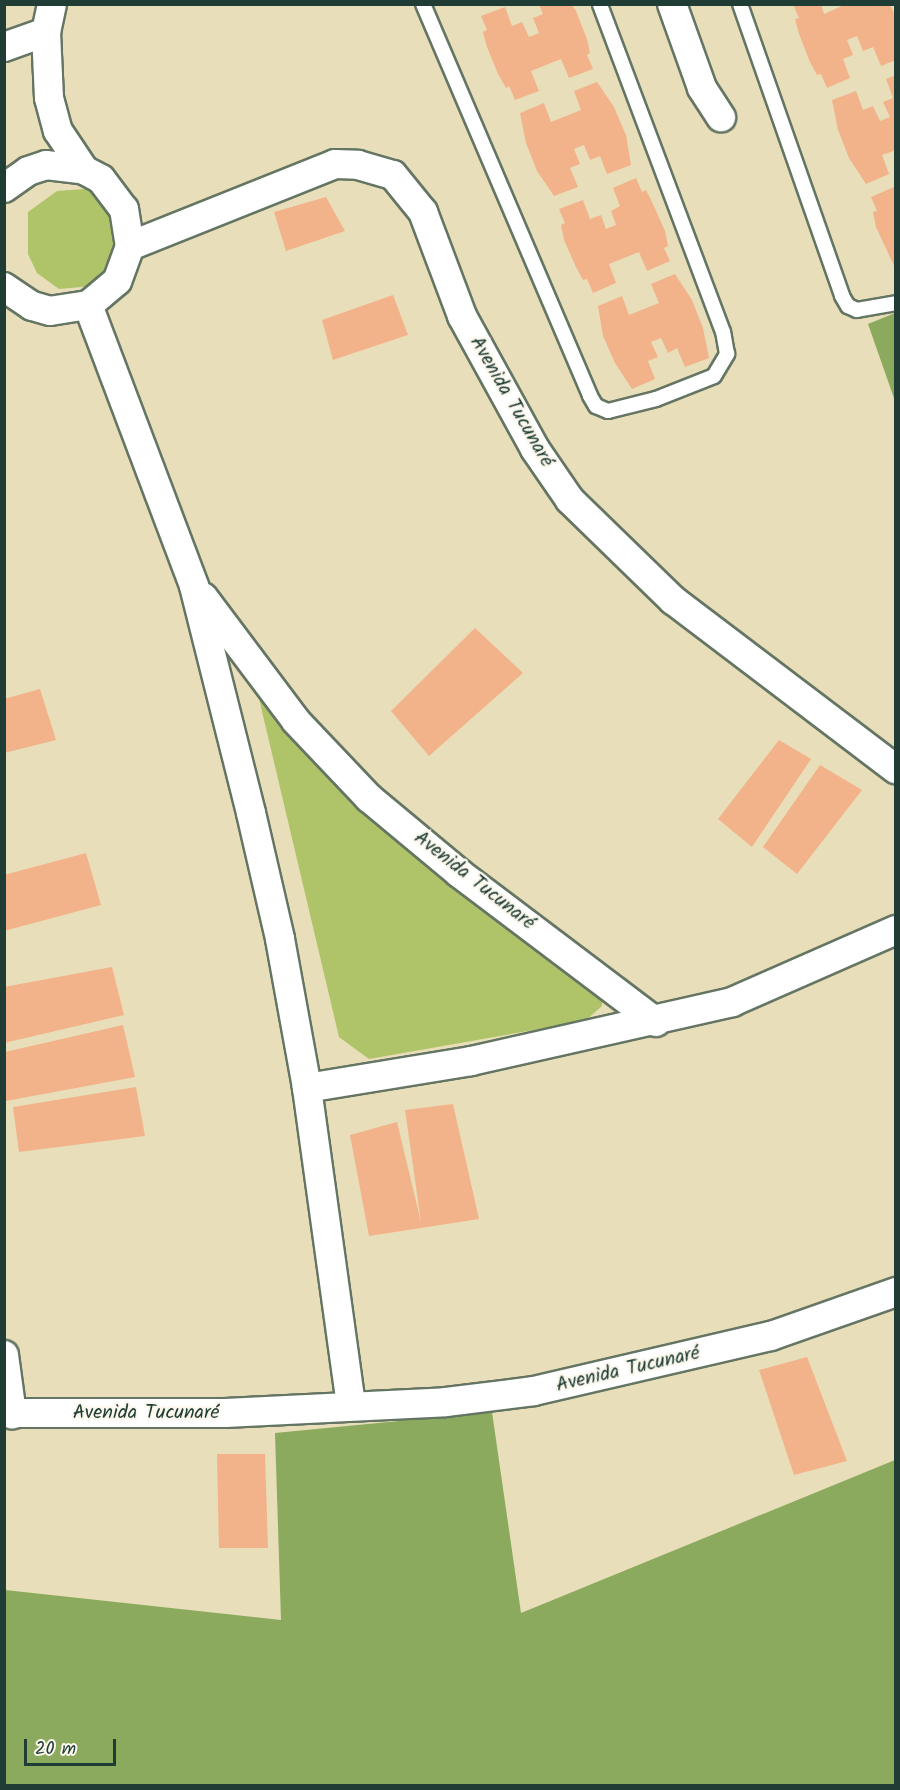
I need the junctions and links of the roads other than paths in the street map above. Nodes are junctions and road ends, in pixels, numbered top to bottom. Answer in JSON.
{"nodes":[{"id":1,"x":52,"y":4,"type":"edge"},
{"id":2,"x":423,"y":4,"type":"edge"},
{"id":3,"x":600,"y":4,"type":"edge"},
{"id":4,"x":672,"y":4,"type":"edge"},
{"id":5,"x":740,"y":4,"type":"edge"},
{"id":6,"x":46,"y":32,"type":"junction"},
{"id":7,"x":4,"y":47,"type":"edge"},
{"id":8,"x":721,"y":117,"type":"dead end"},
{"id":9,"x":84,"y":170,"type":"junction"},
{"id":10,"x":4,"y":189,"type":"edge"},
{"id":11,"x":130,"y":246,"type":"junction"},
{"id":12,"x":8,"y":295,"type":"edge"},
{"id":13,"x":896,"y":303,"type":"edge"},
{"id":14,"x":88,"y":305,"type":"junction"},
{"id":15,"x":194,"y":586,"type":"junction"},
{"id":16,"x":896,"y":769,"type":"edge"},
{"id":17,"x":896,"y":930,"type":"edge"},
{"id":18,"x":656,"y":1022,"type":"junction"},
{"id":19,"x":307,"y":1088,"type":"junction"},
{"id":20,"x":896,"y":1292,"type":"edge"},
{"id":21,"x":4,"y":1355,"type":"edge"},
{"id":22,"x":351,"y":1405,"type":"junction"},
{"id":23,"x":8,"y":1413,"type":"edge"}],
"edges":[{"from":1,"to":6,"type":"street"},
{"from":2,"to":3,"type":"lane"},
{"from":4,"to":8,"type":"street"},
{"from":5,"to":13,"type":"lane"},
{"from":6,"to":7,"type":"street"},
{"from":6,"to":9,"type":"street"},
{"from":9,"to":10,"type":"street"},
{"from":9,"to":11,"type":"street"},
{"from":11,"to":14,"type":"street"},
{"from":11,"to":16,"type":"street","name":"Avenida Tucunaré"},
{"from":12,"to":14,"type":"street"},
{"from":14,"to":15,"type":"street","name":"Avenida Tucunaré"},
{"from":15,"to":18,"type":"street","name":"Avenida Tucunaré"},
{"from":15,"to":19,"type":"street","name":"Avenida Tucunaré"},
{"from":17,"to":18,"type":"street"},
{"from":18,"to":19,"type":"street"},
{"from":19,"to":22,"type":"street","name":"Avenida Tucunaré"},
{"from":20,"to":22,"type":"street","name":"Avenida Tucunaré"},
{"from":21,"to":23,"type":"street","name":"Avenida Tucunaré"},
{"from":22,"to":23,"type":"street","name":"Avenida Tucunaré"}]}
